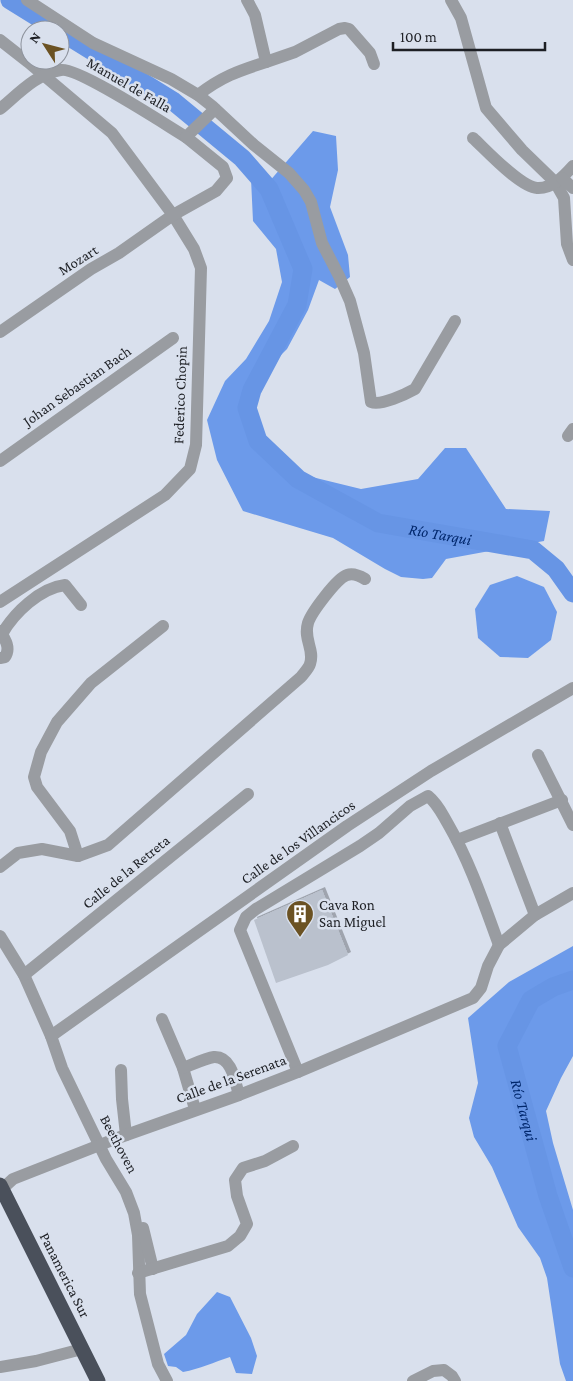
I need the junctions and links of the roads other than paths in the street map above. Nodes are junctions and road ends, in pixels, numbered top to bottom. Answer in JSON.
{"nodes":[{"id":1,"x":27,"y":0,"type":"edge"},
{"id":2,"x":248,"y":0,"type":"edge"},
{"id":3,"x":451,"y":0,"type":"edge"},
{"id":4,"x":0,"y":40,"type":"edge"},
{"id":5,"x":266,"y":62,"type":"junction"},
{"id":6,"x":374,"y":64,"type":"dead end"},
{"id":7,"x":42,"y":75,"type":"junction"},
{"id":8,"x":198,"y":95,"type":"junction"},
{"id":9,"x":0,"y":109,"type":"edge"},
{"id":10,"x":212,"y":112,"type":"junction"},
{"id":11,"x":188,"y":136,"type":"junction"},
{"id":12,"x":473,"y":138,"type":"dead end"},
{"id":13,"x":573,"y":166,"type":"edge"},
{"id":14,"x":559,"y":180,"type":"junction"},
{"id":15,"x":573,"y":188,"type":"edge"},
{"id":16,"x":173,"y":215,"type":"junction"},
{"id":17,"x":573,"y":260,"type":"edge"},
{"id":18,"x":455,"y":322,"type":"dead end"},
{"id":19,"x":0,"y":332,"type":"edge"},
{"id":20,"x":172,"y":338,"type":"dead end"},
{"id":21,"x":0,"y":460,"type":"edge"},
{"id":22,"x":365,"y":579,"type":"dead end"},
{"id":23,"x":0,"y":602,"type":"edge"},
{"id":24,"x":81,"y":605,"type":"dead end"},
{"id":25,"x":163,"y":626,"type":"dead end"},
{"id":26,"x":1,"y":633,"type":"edge"},
{"id":27,"x":0,"y":658,"type":"edge"},
{"id":28,"x":573,"y":688,"type":"edge"},
{"id":29,"x":538,"y":755,"type":"dead end"},
{"id":30,"x":248,"y":794,"type":"dead end"},
{"id":31,"x":562,"y":800,"type":"junction"},
{"id":32,"x":500,"y":823,"type":"junction"},
{"id":33,"x":573,"y":825,"type":"edge"},
{"id":34,"x":457,"y":840,"type":"junction"},
{"id":35,"x":78,"y":856,"type":"junction"},
{"id":36,"x":0,"y":867,"type":"edge"},
{"id":37,"x":573,"y":893,"type":"edge"},
{"id":38,"x":535,"y":915,"type":"junction"},
{"id":39,"x":0,"y":936,"type":"edge"},
{"id":40,"x":499,"y":945,"type":"junction"},
{"id":41,"x":24,"y":975,"type":"junction"},
{"id":42,"x":162,"y":1019,"type":"dead end"},
{"id":43,"x":51,"y":1036,"type":"junction"},
{"id":44,"x":183,"y":1068,"type":"junction"},
{"id":45,"x":121,"y":1070,"type":"dead end"},
{"id":46,"x":298,"y":1072,"type":"junction"},
{"id":47,"x":238,"y":1095,"type":"junction"},
{"id":48,"x":195,"y":1110,"type":"junction"},
{"id":49,"x":126,"y":1135,"type":"junction"},
{"id":50,"x":100,"y":1145,"type":"junction"},
{"id":51,"x":293,"y":1146,"type":"dead end"},
{"id":52,"x":106,"y":1159,"type":"junction"},
{"id":53,"x":1,"y":1187,"type":"edge"},
{"id":54,"x":152,"y":1269,"type":"junction"},
{"id":55,"x":138,"y":1273,"type":"junction"},
{"id":56,"x":82,"y":1349,"type":"junction"},
{"id":57,"x":0,"y":1366,"type":"edge"},
{"id":58,"x":98,"y":1381,"type":"edge"},
{"id":59,"x":167,"y":1381,"type":"edge"},
{"id":60,"x":413,"y":1381,"type":"edge"},
{"id":61,"x":455,"y":1381,"type":"edge"}],
"edges":[{"from":1,"to":8,"type":"street"},
{"from":2,"to":5,"type":"street"},
{"from":3,"to":14,"type":"street"},
{"from":4,"to":7,"type":"street","name":"Federico Chopin"},
{"from":5,"to":6,"type":"street"},
{"from":5,"to":8,"type":"street"},
{"from":7,"to":9,"type":"street","name":"Manuel de Falla"},
{"from":7,"to":11,"type":"street","name":"Manuel de Falla"},
{"from":7,"to":16,"type":"street","name":"Federico Chopin"},
{"from":8,"to":10,"type":"street"},
{"from":10,"to":11,"type":"street"},
{"from":10,"to":18,"type":"street"},
{"from":11,"to":16,"type":"street","name":"Manuel de Falla"},
{"from":12,"to":14,"type":"street"},
{"from":13,"to":14,"type":"street"},
{"from":14,"to":15,"type":"street"},
{"from":14,"to":17,"type":"street"},
{"from":16,"to":19,"type":"street","name":"Mozart"},
{"from":16,"to":23,"type":"street","name":"Federico Chopin"},
{"from":20,"to":21,"type":"street","name":"Johan Sebastian Bach"},
{"from":22,"to":35,"type":"street"},
{"from":24,"to":26,"type":"street"},
{"from":25,"to":35,"type":"street"},
{"from":26,"to":27,"type":"street"},
{"from":28,"to":43,"type":"street","name":"Calle de los Villancicos"},
{"from":29,"to":31,"type":"street"},
{"from":30,"to":41,"type":"street","name":"Calle de la Retreta"},
{"from":31,"to":32,"type":"street"},
{"from":31,"to":33,"type":"street"},
{"from":32,"to":34,"type":"street"},
{"from":32,"to":38,"type":"street"},
{"from":34,"to":40,"type":"street"},
{"from":34,"to":46,"type":"street"},
{"from":35,"to":36,"type":"street"},
{"from":37,"to":38,"type":"street"},
{"from":38,"to":40,"type":"street"},
{"from":39,"to":41,"type":"street","name":"Beethoven"},
{"from":40,"to":46,"type":"street","name":"Calle de la Serenata"},
{"from":41,"to":43,"type":"street","name":"Beethoven"},
{"from":42,"to":44,"type":"street"},
{"from":43,"to":50,"type":"street","name":"Beethoven"},
{"from":44,"to":47,"type":"street"},
{"from":44,"to":48,"type":"street"},
{"from":45,"to":49,"type":"street"},
{"from":46,"to":47,"type":"street","name":"Calle de la Serenata"},
{"from":47,"to":48,"type":"street","name":"Calle de la Serenata"},
{"from":48,"to":49,"type":"street","name":"Calle de la Serenata"},
{"from":49,"to":50,"type":"street","name":"Calle de la Serenata"},
{"from":50,"to":52,"type":"street","name":"Beethoven"},
{"from":50,"to":53,"type":"street","name":"Calle de la Serenata"},
{"from":51,"to":54,"type":"street"},
{"from":52,"to":54,"type":"street"},
{"from":52,"to":55,"type":"street","name":"Beethoven"},
{"from":53,"to":56,"type":"highway","name":"Panamerica Sur"},
{"from":54,"to":55,"type":"street"},
{"from":55,"to":59,"type":"street","name":"Beethoven"},
{"from":56,"to":57,"type":"street"},
{"from":56,"to":58,"type":"highway","name":"Panamerica Sur"},
{"from":60,"to":61,"type":"street"}]}
